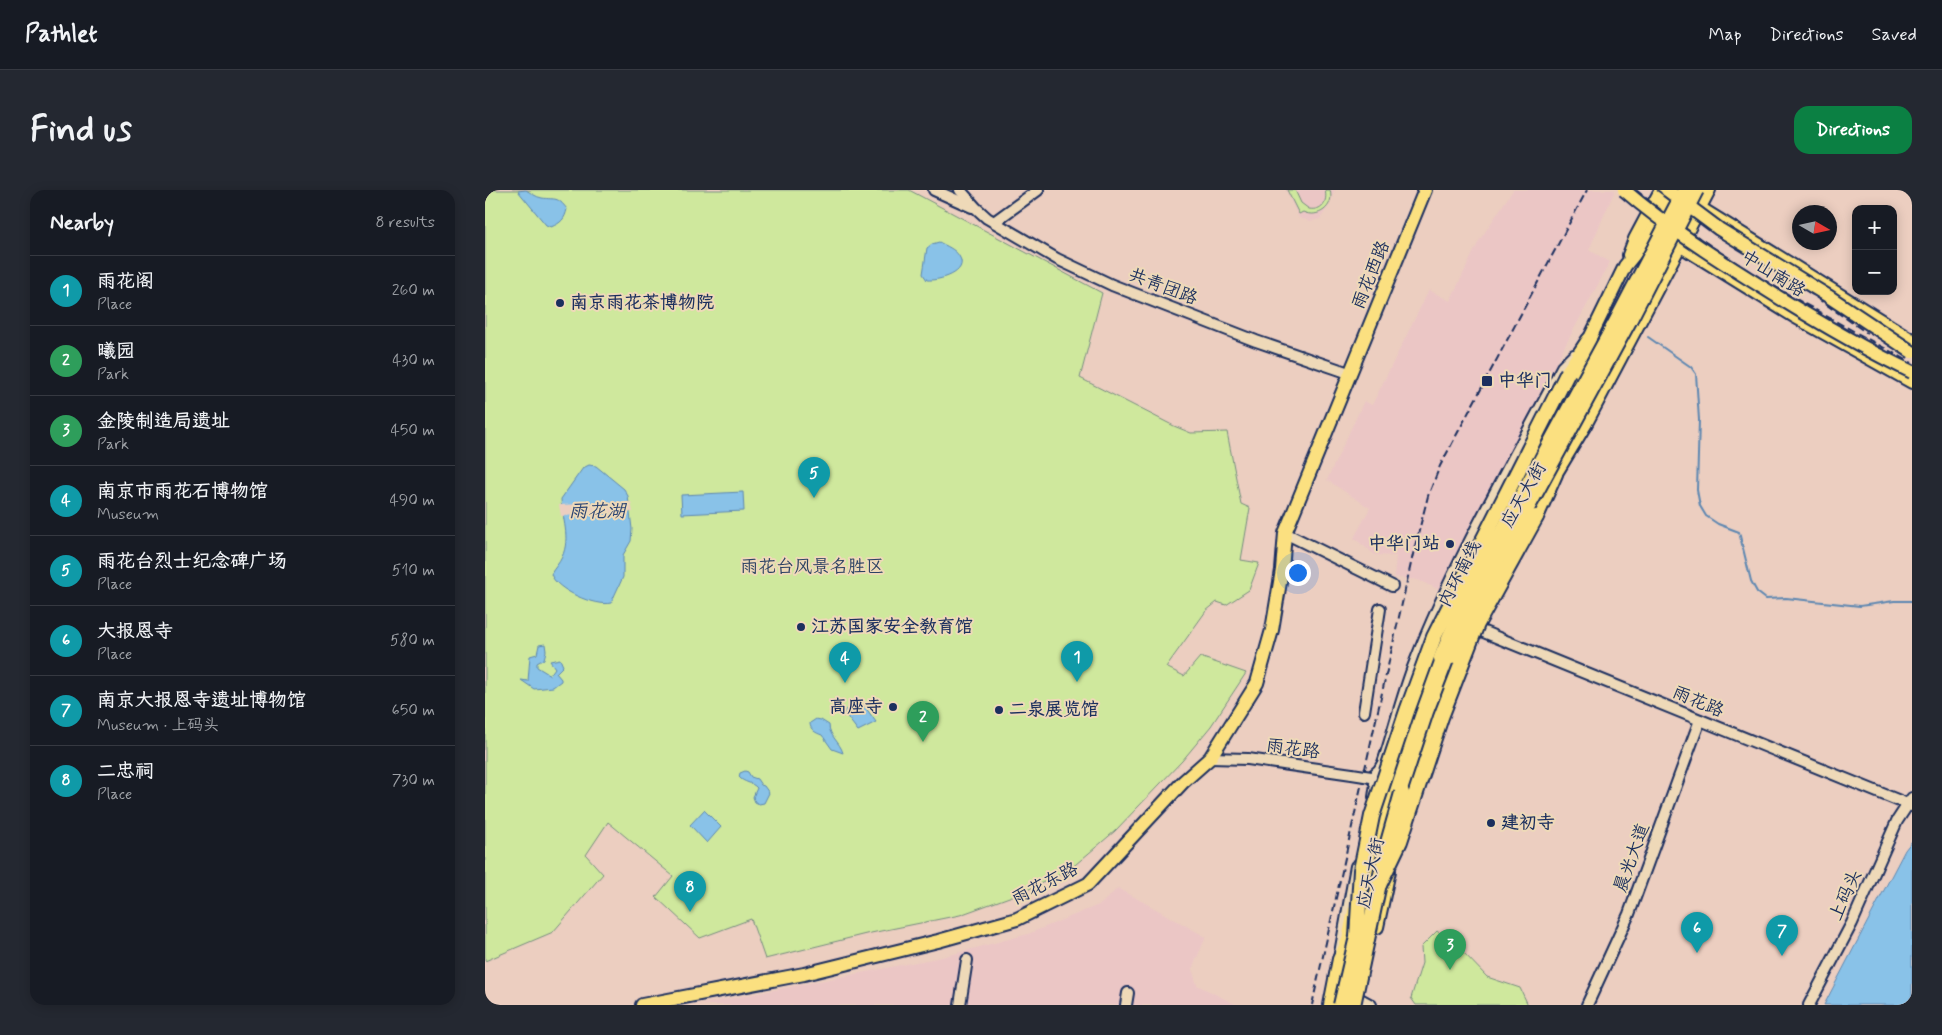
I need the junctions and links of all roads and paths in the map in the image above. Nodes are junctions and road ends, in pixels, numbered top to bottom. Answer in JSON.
{"nodes":[{"id":1,"x":934,"y":190,"type":"edge"},
{"id":2,"x":960,"y":190,"type":"edge"},
{"id":3,"x":969,"y":190,"type":"edge"},
{"id":4,"x":1038,"y":190,"type":"edge"},
{"id":5,"x":1417,"y":190,"type":"edge"},
{"id":6,"x":1425,"y":190,"type":"edge"},
{"id":7,"x":1625,"y":190,"type":"edge"},
{"id":8,"x":1661,"y":190,"type":"edge"},
{"id":9,"x":1667,"y":190,"type":"edge"},
{"id":10,"x":1674,"y":190,"type":"edge"},
{"id":11,"x":1685,"y":190,"type":"edge"},
{"id":12,"x":1696,"y":190,"type":"edge"},
{"id":13,"x":1709,"y":190,"type":"edge"},
{"id":14,"x":972,"y":204,"type":"junction"},
{"id":15,"x":1701,"y":209,"type":"junction"},
{"id":16,"x":994,"y":222,"type":"junction"},
{"id":17,"x":1681,"y":246,"type":"junction"},
{"id":18,"x":1625,"y":266,"type":"junction"},
{"id":19,"x":1589,"y":340,"type":"junction"},
{"id":20,"x":1912,"y":340,"type":"edge"},
{"id":21,"x":1912,"y":352,"type":"edge"},
{"id":22,"x":1912,"y":372,"type":"edge"},
{"id":23,"x":1349,"y":374,"type":"junction"},
{"id":24,"x":1912,"y":382,"type":"edge"},
{"id":25,"x":1555,"y":474,"type":"junction"},
{"id":26,"x":1285,"y":533,"type":"junction"},
{"id":27,"x":1392,"y":586,"type":"dead end"},
{"id":28,"x":1380,"y":609,"type":"dead end"},
{"id":29,"x":1431,"y":614,"type":"junction"},
{"id":30,"x":1451,"y":616,"type":"junction"},
{"id":31,"x":1471,"y":627,"type":"junction"},
{"id":32,"x":1364,"y":712,"type":"dead end"},
{"id":33,"x":1700,"y":720,"type":"junction"},
{"id":34,"x":1210,"y":758,"type":"junction"},
{"id":35,"x":1371,"y":778,"type":"junction"},
{"id":36,"x":1910,"y":803,"type":"edge"},
{"id":37,"x":1379,"y":885,"type":"junction"},
{"id":38,"x":1357,"y":937,"type":"junction"},
{"id":39,"x":1339,"y":959,"type":"junction"},
{"id":40,"x":967,"y":960,"type":"dead end"},
{"id":41,"x":1128,"y":993,"type":"dead end"},
{"id":42,"x":1331,"y":999,"type":"edge"},
{"id":43,"x":1361,"y":1003,"type":"edge"},
{"id":44,"x":642,"y":1005,"type":"edge"},
{"id":45,"x":960,"y":1005,"type":"edge"},
{"id":46,"x":1126,"y":1005,"type":"edge"},
{"id":47,"x":1341,"y":1005,"type":"edge"},
{"id":48,"x":1587,"y":1005,"type":"edge"},
{"id":49,"x":1809,"y":1005,"type":"edge"}],
"edges":[{"from":1,"to":14,"type":"street","name":"共青团路"},
{"from":2,"to":14,"type":"street","name":"共青团路"},
{"from":3,"to":14,"type":"street"},
{"from":4,"to":16,"type":"street"},
{"from":5,"to":23,"type":"main road","name":"雨花西路"},
{"from":6,"to":23,"type":"main road","name":"雨花西路"},
{"from":7,"to":22,"type":"main road","name":"中山南路","bridge":true},
{"from":8,"to":18,"type":"main road","name":"应天大街"},
{"from":9,"to":21,"type":"main road","bridge":true},
{"from":10,"to":15,"type":"main road"},
{"from":10,"to":18,"type":"main road","name":"应天大街"},
{"from":11,"to":38,"type":"highway","name":"内环南线","bridge":true},
{"from":12,"to":37,"type":"highway","name":"内环南线","bridge":true},
{"from":13,"to":15,"type":"main road","name":"应天大街"},
{"from":14,"to":16,"type":"street","name":"共青团路"},
{"from":15,"to":17,"type":"main road","name":"应天大街"},
{"from":15,"to":20,"type":"main road"},
{"from":16,"to":23,"type":"street","name":"共青团路"},
{"from":17,"to":24,"type":"main road"},
{"from":17,"to":25,"type":"main road","name":"应天大街"},
{"from":18,"to":19,"type":"main road","name":"应天大街"},
{"from":19,"to":29,"type":"street","name":"应天大街"},
{"from":19,"to":30,"type":"main road","name":"应天大街"},
{"from":19,"to":38,"type":"highway","bridge":true},
{"from":23,"to":26,"type":"main road","name":"雨花西路"},
{"from":25,"to":31,"type":"main road","name":"应天大街"},
{"from":25,"to":37,"type":"highway","bridge":true},
{"from":26,"to":27,"type":"street"},
{"from":26,"to":34,"type":"main road","name":"雨花东路"},
{"from":28,"to":32,"type":"street"},
{"from":29,"to":30,"type":"street"},
{"from":29,"to":35,"type":"street","name":"应天大街"},
{"from":30,"to":31,"type":"street","name":"雨花路"},
{"from":30,"to":39,"type":"main road","name":"应天大街"},
{"from":31,"to":33,"type":"street","name":"雨花路"},
{"from":31,"to":43,"type":"main road","name":"应天大街"},
{"from":33,"to":36,"type":"street","name":"雨花路"},
{"from":33,"to":48,"type":"street","name":"晨光大道"},
{"from":34,"to":35,"type":"street","name":"雨花路","bridge":true},
{"from":34,"to":44,"type":"main road","name":"雨花东路"},
{"from":35,"to":39,"type":"street","name":"应天大街"},
{"from":36,"to":49,"type":"street","name":"上码头"},
{"from":37,"to":43,"type":"highway","name":"内环南线","bridge":true},
{"from":38,"to":47,"type":"highway","name":"内环南线","bridge":true},
{"from":39,"to":42,"type":"main road","name":"应天大街"},
{"from":40,"to":45,"type":"street"},
{"from":41,"to":46,"type":"street"},
{"from":42,"to":43,"type":"main road"}]}
